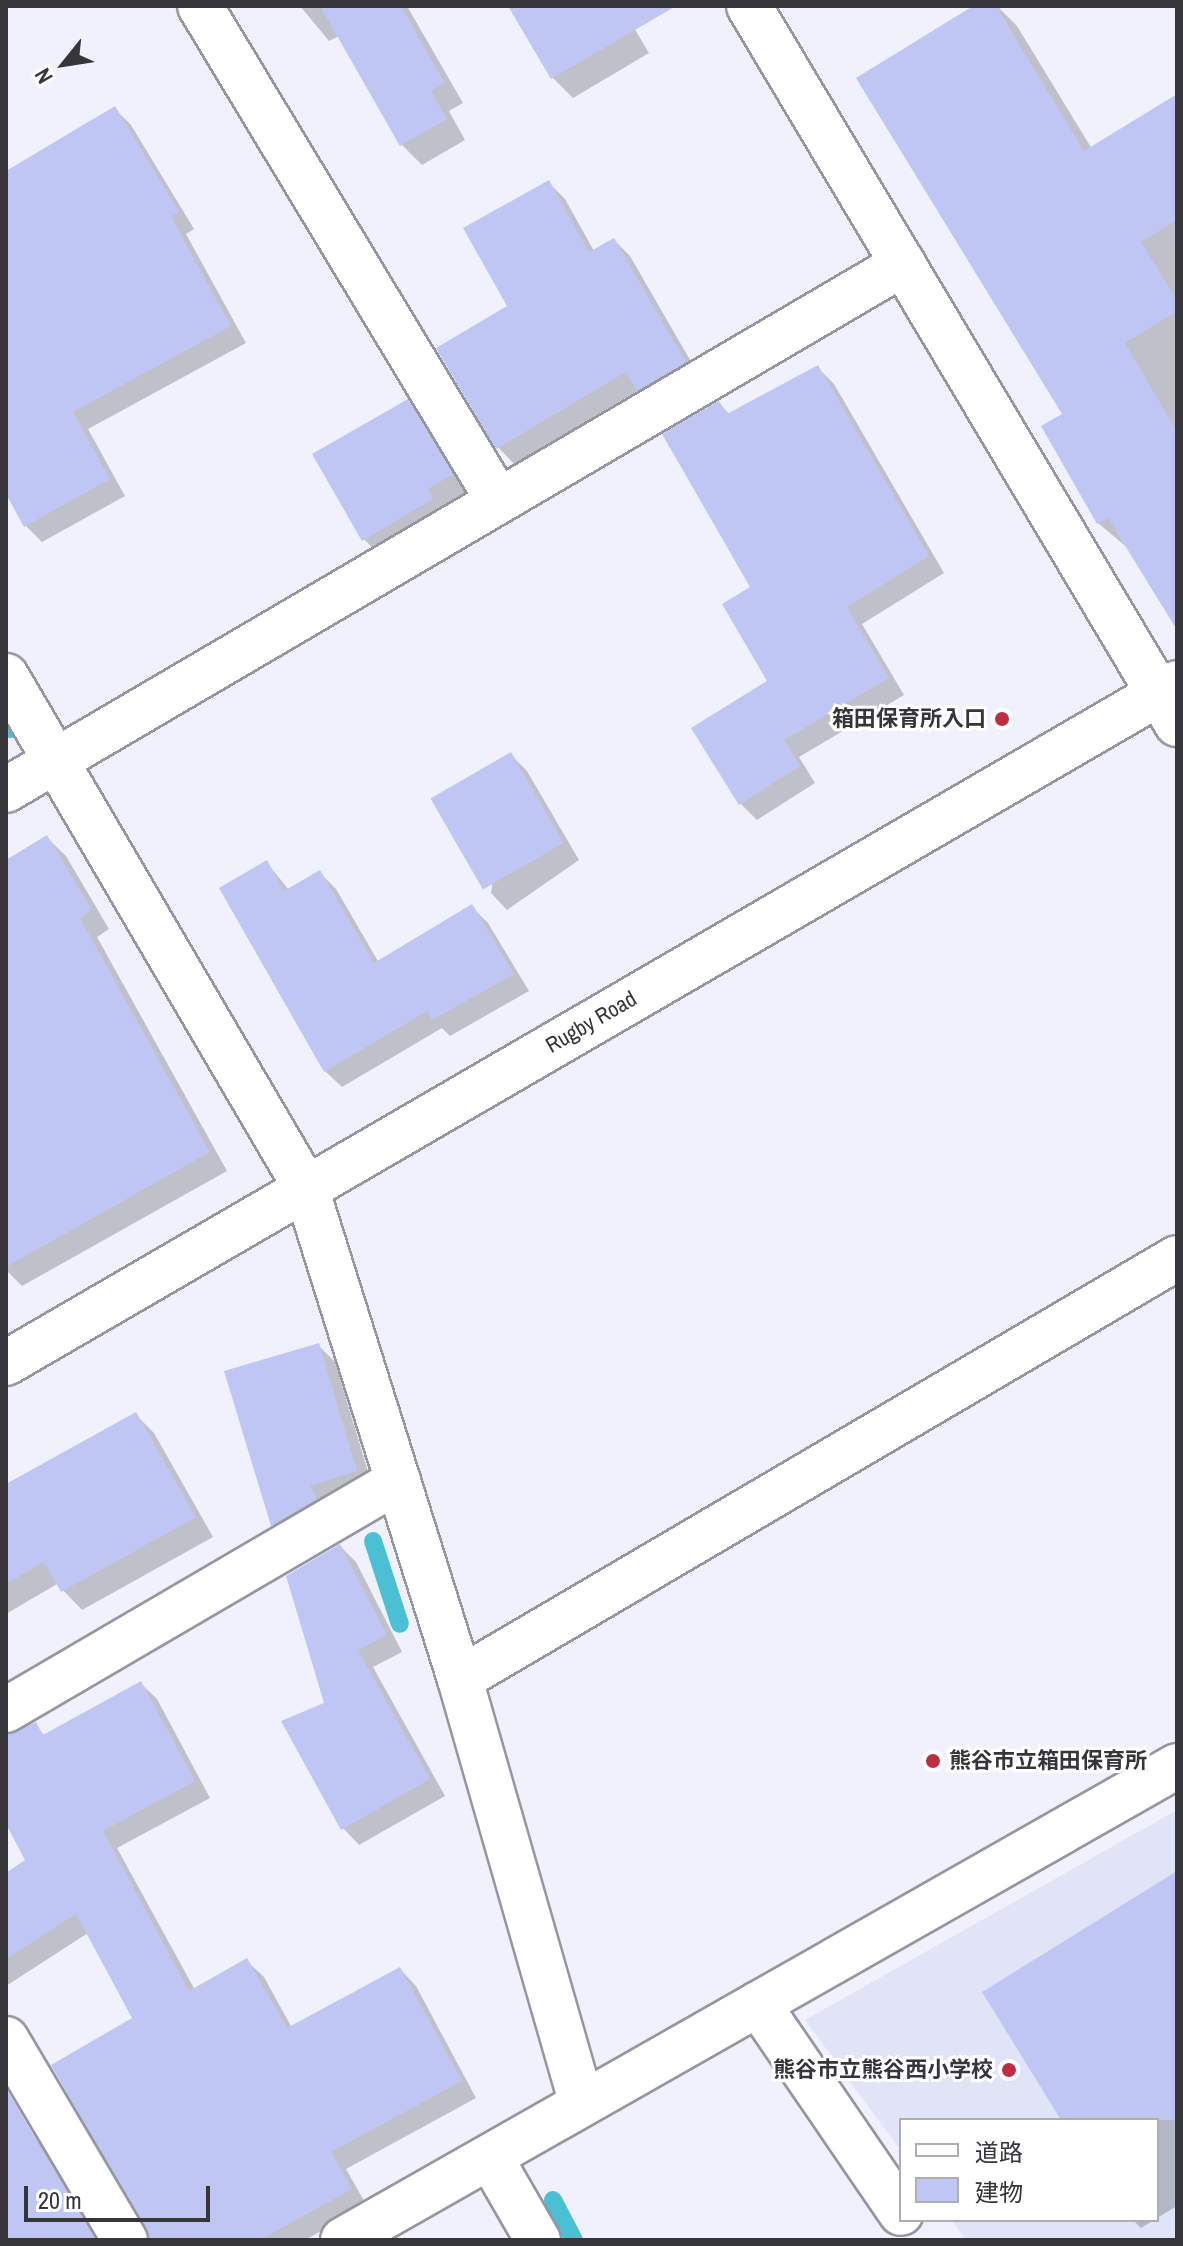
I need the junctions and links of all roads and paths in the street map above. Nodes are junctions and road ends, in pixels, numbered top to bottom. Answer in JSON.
{"nodes":[{"id":1,"x":200,"y":6,"type":"edge"},
{"id":2,"x":749,"y":6,"type":"edge"},
{"id":3,"x":903,"y":264,"type":"junction"},
{"id":4,"x":498,"y":500,"type":"junction"},
{"id":5,"x":6,"y":676,"type":"edge"},
{"id":6,"x":1171,"y":700,"type":"edge"},
{"id":7,"x":56,"y":761,"type":"junction"},
{"id":8,"x":6,"y":790,"type":"edge"},
{"id":9,"x":306,"y":1188,"type":"junction"},
{"id":10,"x":1177,"y":1258,"type":"edge"},
{"id":11,"x":6,"y":1363,"type":"edge"},
{"id":12,"x":398,"y":1481,"type":"junction"},
{"id":13,"x":460,"y":1679,"type":"junction"},
{"id":14,"x":6,"y":1710,"type":"edge"},
{"id":15,"x":1177,"y":1766,"type":"edge"},
{"id":16,"x":758,"y":2004,"type":"junction"},
{"id":17,"x":6,"y":2039,"type":"edge"},
{"id":18,"x":582,"y":2104,"type":"junction"},
{"id":19,"x":490,"y":2157,"type":"junction"},
{"id":20,"x":899,"y":2210,"type":"edge"},
{"id":21,"x":907,"y":2222,"type":"edge"},
{"id":22,"x":125,"y":2240,"type":"edge"},
{"id":23,"x":343,"y":2240,"type":"edge"},
{"id":24,"x":538,"y":2240,"type":"edge"},
{"id":25,"x":920,"y":2240,"type":"edge"}],
"edges":[{"from":1,"to":4,"type":"street"},
{"from":2,"to":3,"type":"street"},
{"from":3,"to":4,"type":"street"},
{"from":3,"to":6,"type":"street"},
{"from":4,"to":7,"type":"street"},
{"from":5,"to":7,"type":"street"},
{"from":6,"to":9,"type":"street","name":"Rugby Road"},
{"from":7,"to":8,"type":"street"},
{"from":7,"to":9,"type":"street"},
{"from":9,"to":11,"type":"street","name":"Rugby Road"},
{"from":9,"to":12,"type":"street"},
{"from":10,"to":13,"type":"street"},
{"from":12,"to":13,"type":"street"},
{"from":12,"to":14,"type":"street"},
{"from":13,"to":18,"type":"street"},
{"from":15,"to":16,"type":"street"},
{"from":16,"to":18,"type":"street"},
{"from":16,"to":20,"type":"street"},
{"from":17,"to":22,"type":"street"},
{"from":18,"to":19,"type":"street"},
{"from":19,"to":23,"type":"street"},
{"from":19,"to":24,"type":"street"},
{"from":21,"to":25,"type":"street"}]}
